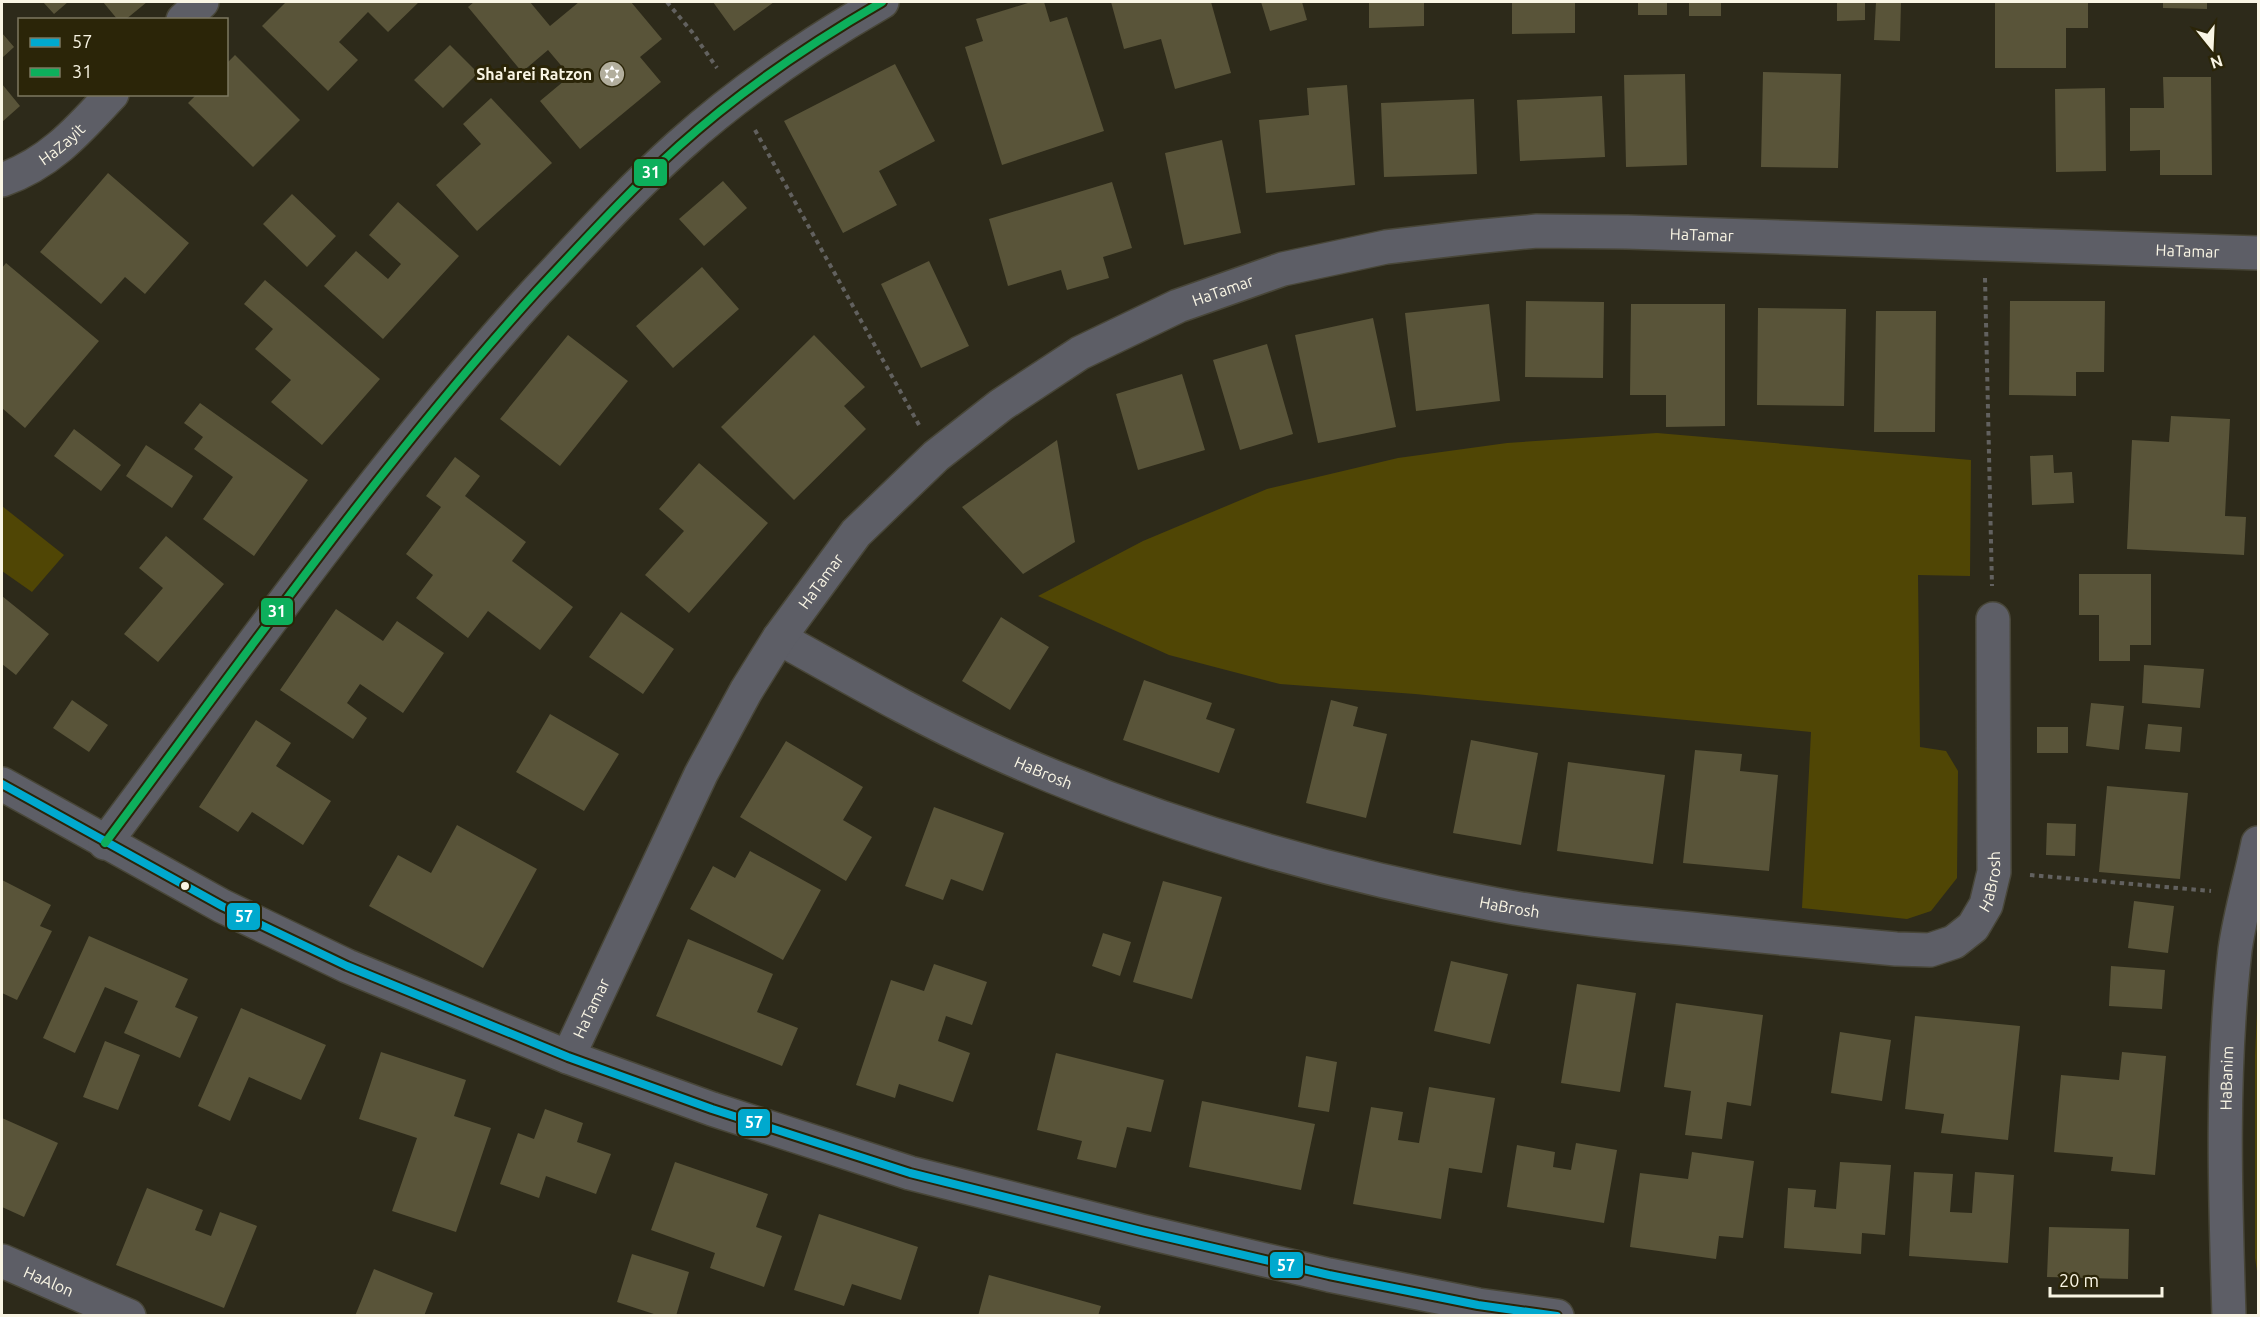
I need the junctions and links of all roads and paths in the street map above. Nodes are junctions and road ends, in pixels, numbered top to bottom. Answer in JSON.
{"nodes":[{"id":1,"x":202,"y":2,"type":"edge"},
{"id":2,"x":666,"y":2,"type":"edge"},
{"id":3,"x":882,"y":2,"type":"edge"},
{"id":4,"x":185,"y":18,"type":"edge"},
{"id":5,"x":110,"y":96,"type":"edge"},
{"id":6,"x":738,"y":99,"type":"junction"},
{"id":7,"x":2,"y":180,"type":"edge"},
{"id":8,"x":1984,"y":243,"type":"junction"},
{"id":9,"x":2259,"y":253,"type":"edge"},
{"id":10,"x":936,"y":456,"type":"junction"},
{"id":11,"x":1993,"y":619,"type":"joint"},
{"id":12,"x":779,"y":638,"type":"junction"},
{"id":13,"x":2,"y":784,"type":"edge"},
{"id":14,"x":105,"y":843,"type":"junction"},
{"id":15,"x":2259,"y":843,"type":"edge"},
{"id":16,"x":1994,"y":872,"type":"junction"},
{"id":17,"x":2247,"y":895,"type":"junction"},
{"id":18,"x":568,"y":1057,"type":"junction"},
{"id":19,"x":2,"y":1261,"type":"edge"},
{"id":20,"x":1478,"y":1310,"type":"edge"},
{"id":21,"x":129,"y":1316,"type":"edge"},
{"id":22,"x":1557,"y":1316,"type":"edge"},
{"id":23,"x":2229,"y":1316,"type":"edge"}],
"edges":[{"from":1,"to":4,"type":"street"},
{"from":2,"to":6,"type":"path"},
{"from":3,"to":6,"type":"street"},
{"from":5,"to":7,"type":"street","name":"HaZayit"},
{"from":6,"to":10,"type":"path"},
{"from":6,"to":14,"type":"street"},
{"from":8,"to":9,"type":"street","name":"HaTamar"},
{"from":8,"to":10,"type":"street","name":"HaTamar"},
{"from":8,"to":11,"type":"path"},
{"from":10,"to":12,"type":"street","name":"HaTamar"},
{"from":11,"to":16,"type":"street","name":"HaBrosh"},
{"from":12,"to":16,"type":"street","name":"HaBrosh"},
{"from":12,"to":18,"type":"street","name":"HaTamar"},
{"from":13,"to":14,"type":"street"},
{"from":14,"to":18,"type":"street"},
{"from":15,"to":17,"type":"street","name":"HaBanim"},
{"from":16,"to":17,"type":"path"},
{"from":17,"to":23,"type":"street","name":"HaBanim"},
{"from":18,"to":20,"type":"street"},
{"from":19,"to":21,"type":"street","name":"HaAlon"},
{"from":20,"to":22,"type":"street"}]}
